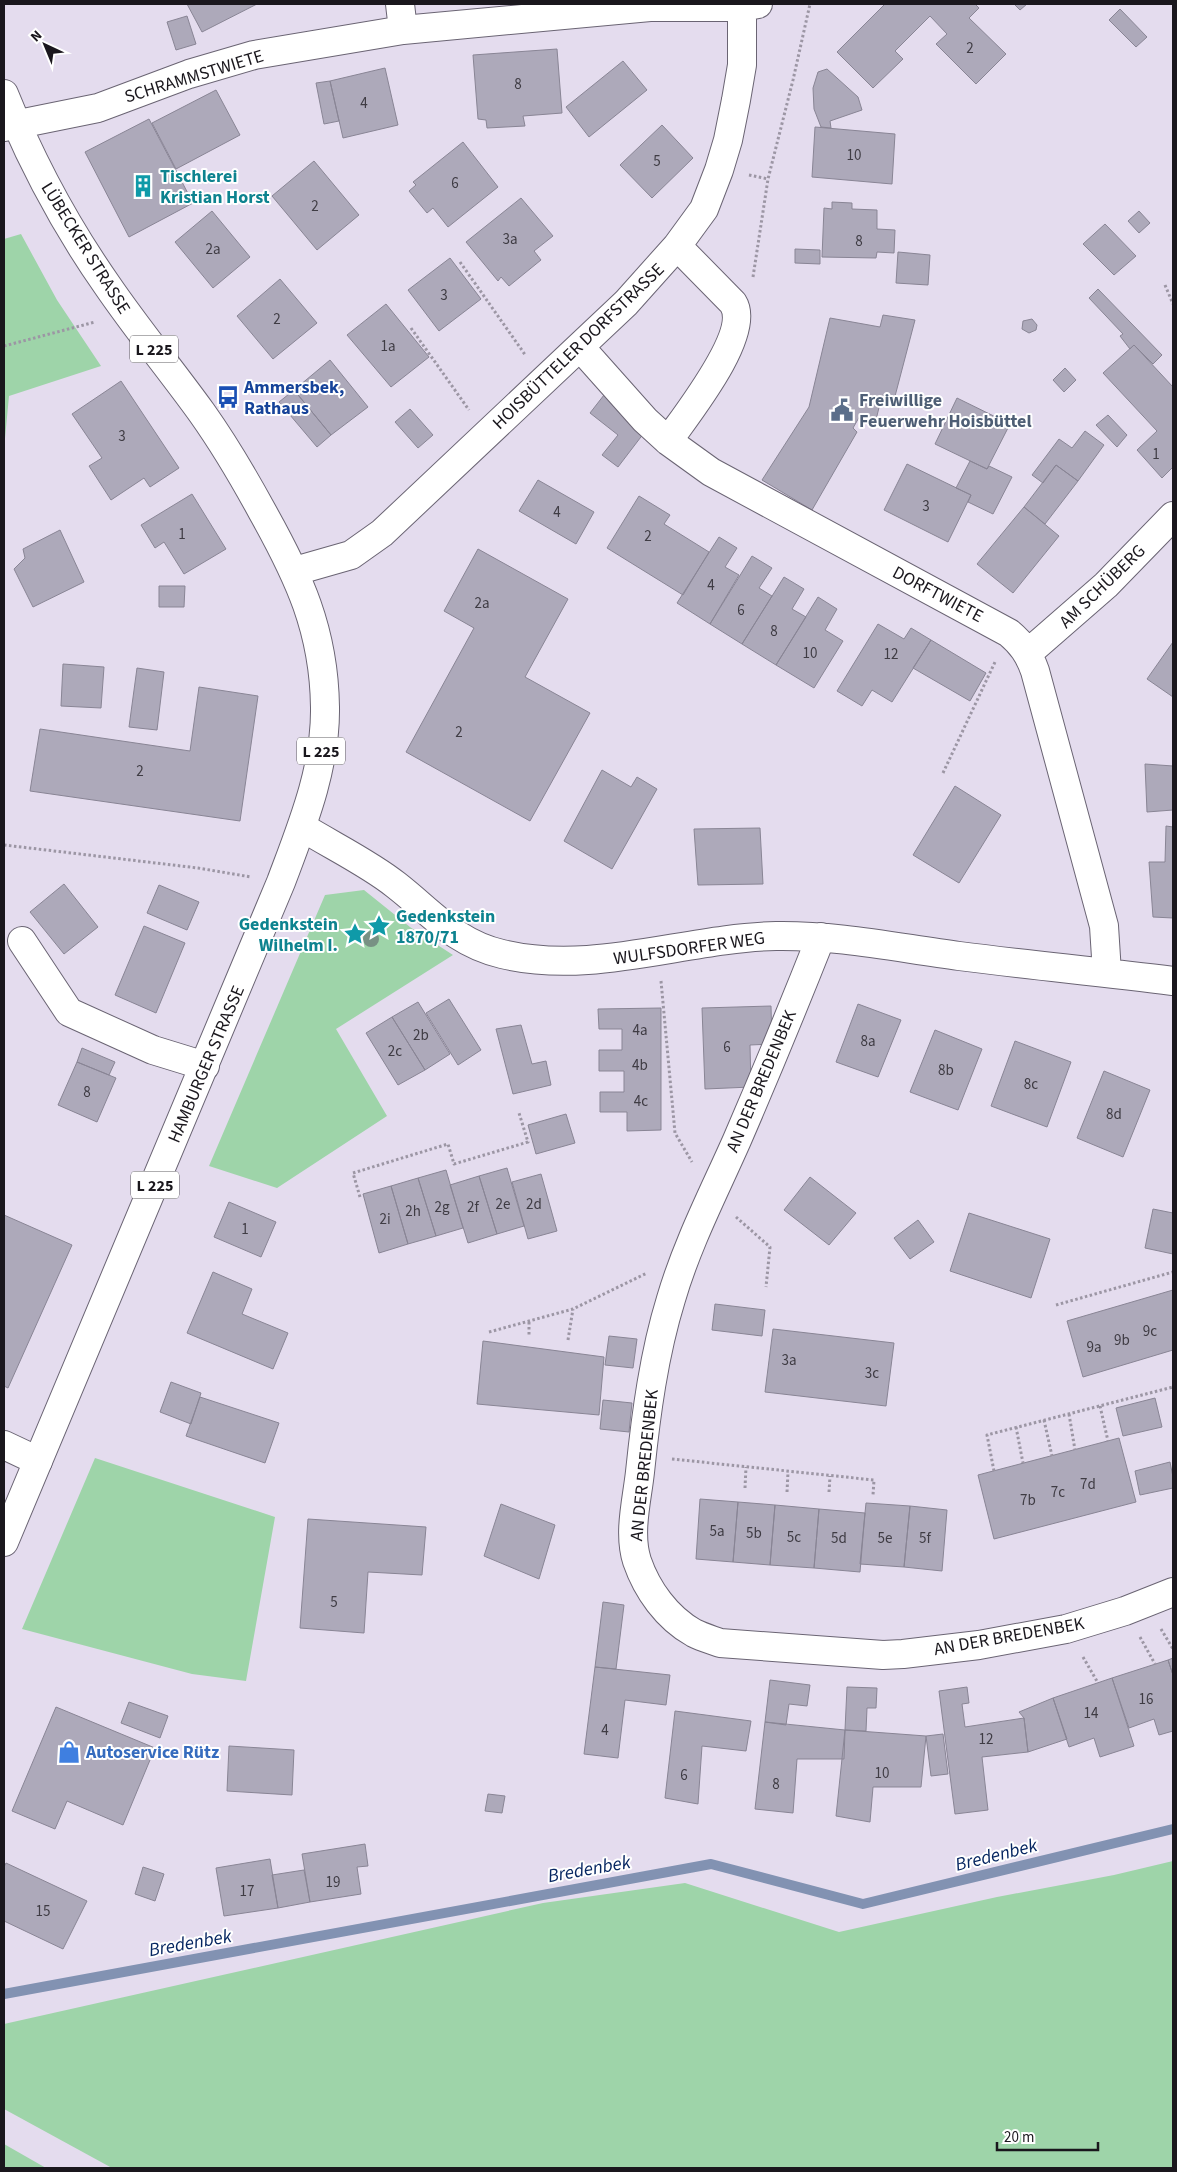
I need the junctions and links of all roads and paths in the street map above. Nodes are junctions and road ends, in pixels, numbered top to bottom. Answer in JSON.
{"nodes":[{"id":1,"x":810,"y":4,"type":"edge"},
{"id":2,"x":650,"y":5,"type":"edge"},
{"id":3,"x":747,"y":5,"type":"edge"},
{"id":4,"x":402,"y":17,"type":"edge"},
{"id":5,"x":4,"y":94,"type":"edge"},
{"id":6,"x":10,"y":126,"type":"edge"},
{"id":7,"x":677,"y":246,"type":"junction"},
{"id":8,"x":460,"y":262,"type":"dead end"},
{"id":9,"x":1165,"y":285,"type":"dead end"},
{"id":10,"x":1173,"y":304,"type":"edge"},
{"id":11,"x":738,"y":311,"type":"junction"},
{"id":12,"x":127,"y":314,"type":"junction"},
{"id":13,"x":411,"y":328,"type":"dead end"},
{"id":14,"x":4,"y":346,"type":"edge"},
{"id":15,"x":580,"y":348,"type":"junction"},
{"id":16,"x":544,"y":381,"type":"junction"},
{"id":17,"x":487,"y":435,"type":"junction"},
{"id":18,"x":668,"y":441,"type":"junction"},
{"id":19,"x":1173,"y":516,"type":"edge"},
{"id":20,"x":295,"y":571,"type":"junction"},
{"id":21,"x":1009,"y":632,"type":"junction"},
{"id":22,"x":1028,"y":653,"type":"junction"},
{"id":23,"x":943,"y":773,"type":"dead end"},
{"id":24,"x":302,"y":827,"type":"junction"},
{"id":25,"x":4,"y":845,"type":"edge"},
{"id":26,"x":281,"y":882,"type":"junction"},
{"id":27,"x":821,"y":937,"type":"junction"},
{"id":28,"x":22,"y":941,"type":"dead end"},
{"id":29,"x":658,"y":951,"type":"junction"},
{"id":30,"x":1107,"y":973,"type":"junction"},
{"id":31,"x":1173,"y":981,"type":"edge"},
{"id":32,"x":205,"y":1066,"type":"junction"},
{"id":33,"x":519,"y":1113,"type":"dead end"},
{"id":34,"x":712,"y":1195,"type":"junction"},
{"id":35,"x":360,"y":1197,"type":"dead end"},
{"id":36,"x":685,"y":1254,"type":"junction"},
{"id":37,"x":1173,"y":1272,"type":"edge"},
{"id":38,"x":766,"y":1287,"type":"dead end"},
{"id":39,"x":1056,"y":1306,"type":"dead end"},
{"id":40,"x":573,"y":1309,"type":"junction"},
{"id":41,"x":529,"y":1322,"type":"junction"},
{"id":42,"x":489,"y":1332,"type":"dead end"},
{"id":43,"x":529,"y":1336,"type":"dead end"},
{"id":44,"x":568,"y":1340,"type":"dead end"},
{"id":45,"x":1173,"y":1387,"type":"edge"},
{"id":46,"x":1100,"y":1406,"type":"junction"},
{"id":47,"x":1069,"y":1414,"type":"junction"},
{"id":48,"x":1044,"y":1420,"type":"junction"},
{"id":49,"x":1016,"y":1427,"type":"junction"},
{"id":50,"x":1108,"y":1441,"type":"dead end"},
{"id":51,"x":4,"y":1445,"type":"edge"},
{"id":52,"x":1075,"y":1450,"type":"dead end"},
{"id":53,"x":642,"y":1455,"type":"junction"},
{"id":54,"x":1052,"y":1456,"type":"dead end"},
{"id":55,"x":38,"y":1460,"type":"junction"},
{"id":56,"x":1023,"y":1463,"type":"dead end"},
{"id":57,"x":746,"y":1468,"type":"junction"},
{"id":58,"x":994,"y":1471,"type":"dead end"},
{"id":59,"x":788,"y":1472,"type":"junction"},
{"id":60,"x":830,"y":1476,"type":"junction"},
{"id":61,"x":745,"y":1488,"type":"dead end"},
{"id":62,"x":787,"y":1492,"type":"dead end"},
{"id":63,"x":829,"y":1492,"type":"dead end"},
{"id":64,"x":873,"y":1495,"type":"dead end"},
{"id":65,"x":4,"y":1542,"type":"edge"},
{"id":66,"x":1173,"y":1592,"type":"edge"}],
"edges":[{"from":1,"to":11,"type":"path"},
{"from":2,"to":3,"type":"street","name":"SCHRAMMSTWIETE"},
{"from":2,"to":4,"type":"street","name":"SCHRAMMSTWIETE"},
{"from":3,"to":7,"type":"street","name":"HOISBÜTTELER DORFSTRASSE"},
{"from":4,"to":6,"type":"street","name":"SCHRAMMSTWIETE"},
{"from":5,"to":6,"type":"street","name":"LÜBECKER STRASSE","number":"L 225"},
{"from":6,"to":12,"type":"street","name":"LÜBECKER STRASSE","number":"L 225"},
{"from":7,"to":11,"type":"street"},
{"from":7,"to":15,"type":"street","name":"HOISBÜTTELER DORFSTRASSE"},
{"from":8,"to":16,"type":"path"},
{"from":9,"to":10,"type":"path"},
{"from":11,"to":18,"type":"street"},
{"from":12,"to":14,"type":"path"},
{"from":12,"to":20,"type":"street","name":"LÜBECKER STRASSE","number":"L 225"},
{"from":13,"to":17,"type":"path"},
{"from":15,"to":16,"type":"street","name":"HOISBÜTTELER DORFSTRASSE"},
{"from":15,"to":18,"type":"street","name":"DORFTWIETE"},
{"from":16,"to":17,"type":"street","name":"HOISBÜTTELER DORFSTRASSE"},
{"from":17,"to":20,"type":"street","name":"HOISBÜTTELER DORFSTRASSE"},
{"from":18,"to":21,"type":"street","name":"DORFTWIETE"},
{"from":19,"to":22,"type":"street","name":"AM SCHÜBERG"},
{"from":20,"to":24,"type":"street","name":"HAMBURGER STRASSE","number":"L 225"},
{"from":21,"to":22,"type":"street","name":"DORFTWIETE"},
{"from":21,"to":23,"type":"path"},
{"from":22,"to":30,"type":"street","name":"DORFTWIETE"},
{"from":24,"to":26,"type":"street","name":"HAMBURGER STRASSE","number":"L 225"},
{"from":24,"to":29,"type":"street","name":"WULFSDORFER WEG"},
{"from":25,"to":26,"type":"path"},
{"from":26,"to":32,"type":"street","name":"HAMBURGER STRASSE","number":"L 225"},
{"from":27,"to":29,"type":"street","name":"WULFSDORFER WEG"},
{"from":27,"to":30,"type":"street","name":"WULFSDORFER WEG"},
{"from":27,"to":34,"type":"street","name":"AN DER BREDENBEK"},
{"from":28,"to":32,"type":"street"},
{"from":29,"to":34,"type":"path"},
{"from":30,"to":31,"type":"street","name":"WULFSDORFER WEG"},
{"from":32,"to":55,"type":"street","name":"HAMBURGER STRASSE","number":"L 225"},
{"from":33,"to":35,"type":"path"},
{"from":34,"to":36,"type":"street","name":"AN DER BREDENBEK"},
{"from":34,"to":38,"type":"path"},
{"from":36,"to":40,"type":"path"},
{"from":36,"to":53,"type":"street","name":"AN DER BREDENBEK"},
{"from":37,"to":39,"type":"path"},
{"from":40,"to":41,"type":"path"},
{"from":40,"to":44,"type":"path"},
{"from":41,"to":42,"type":"path"},
{"from":41,"to":43,"type":"path"},
{"from":45,"to":46,"type":"path"},
{"from":46,"to":47,"type":"path"},
{"from":46,"to":50,"type":"path"},
{"from":47,"to":48,"type":"path"},
{"from":47,"to":52,"type":"path"},
{"from":48,"to":49,"type":"path"},
{"from":48,"to":54,"type":"path"},
{"from":49,"to":56,"type":"path"},
{"from":49,"to":58,"type":"path"},
{"from":51,"to":55,"type":"street"},
{"from":53,"to":57,"type":"path"},
{"from":53,"to":66,"type":"street","name":"AN DER BREDENBEK"},
{"from":55,"to":65,"type":"street","name":"HAMBURGER STRASSE","number":"L 225"},
{"from":57,"to":59,"type":"path"},
{"from":57,"to":61,"type":"path"},
{"from":59,"to":60,"type":"path"},
{"from":59,"to":62,"type":"path"},
{"from":60,"to":63,"type":"path"},
{"from":60,"to":64,"type":"path"}]}
